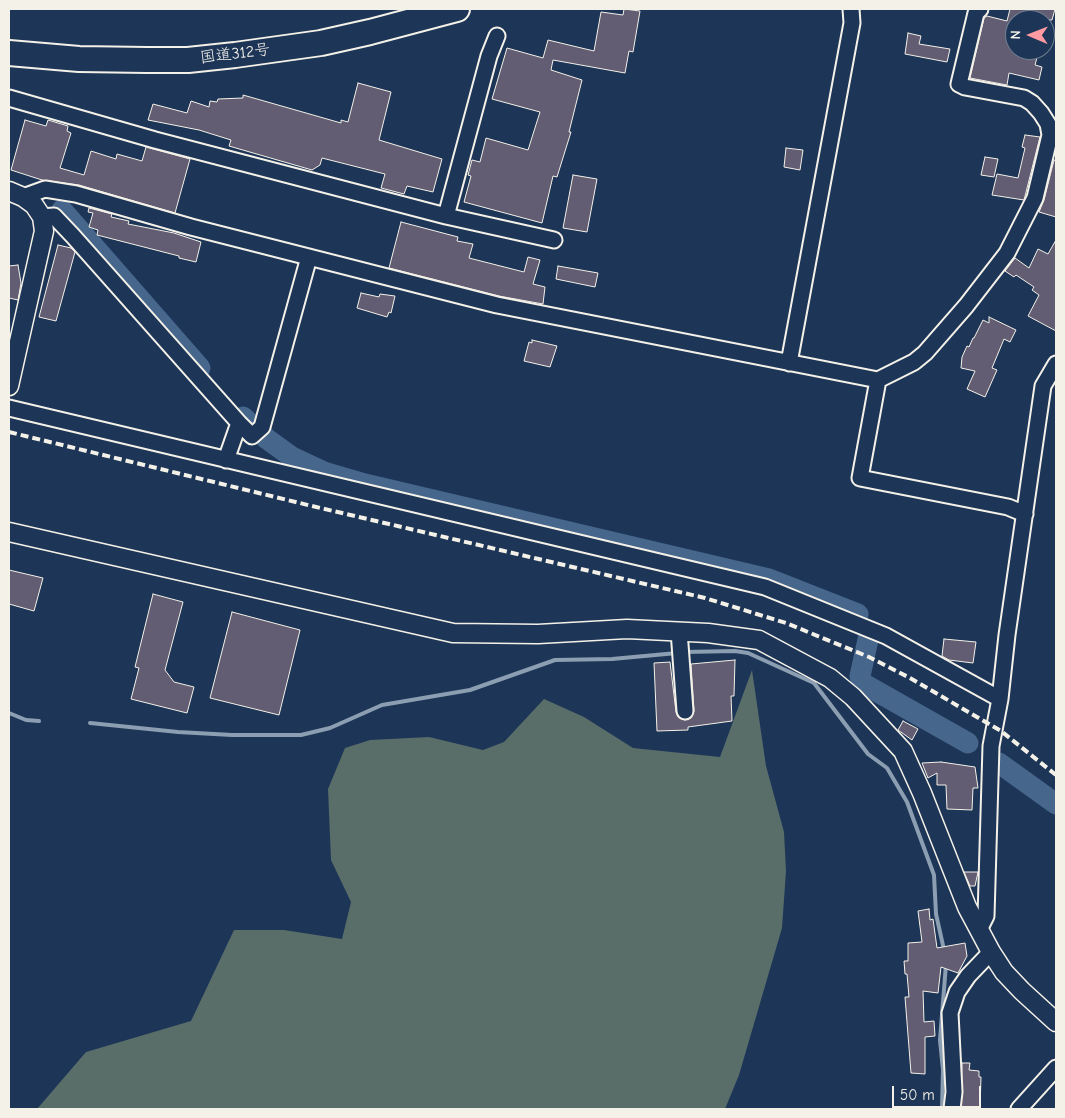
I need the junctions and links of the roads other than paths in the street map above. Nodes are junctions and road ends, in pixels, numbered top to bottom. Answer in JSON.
{"nodes":[{"id":1,"x":456,"y":9,"type":"edge"},
{"id":2,"x":851,"y":9,"type":"edge"},
{"id":3,"x":980,"y":9,"type":"edge"},
{"id":4,"x":497,"y":36,"type":"dead end"},
{"id":5,"x":9,"y":53,"type":"edge"},
{"id":6,"x":9,"y":98,"type":"edge"},
{"id":7,"x":16,"y":194,"type":"edge"},
{"id":8,"x":446,"y":216,"type":"junction"},
{"id":9,"x":42,"y":217,"type":"junction"},
{"id":10,"x":554,"y":240,"type":"dead end"},
{"id":11,"x":309,"y":257,"type":"junction"},
{"id":12,"x":789,"y":363,"type":"junction"},
{"id":13,"x":1056,"y":364,"type":"edge"},
{"id":14,"x":878,"y":380,"type":"junction"},
{"id":15,"x":9,"y":386,"type":"edge"},
{"id":16,"x":9,"y":408,"type":"edge"},
{"id":17,"x":239,"y":423,"type":"junction"},
{"id":18,"x":226,"y":460,"type":"junction"},
{"id":19,"x":1025,"y":514,"type":"junction"},
{"id":20,"x":9,"y":532,"type":"edge"},
{"id":21,"x":679,"y":632,"type":"junction"},
{"id":22,"x":1000,"y":699,"type":"junction"},
{"id":23,"x":685,"y":711,"type":"dead end"},
{"id":24,"x":979,"y":930,"type":"junction"},
{"id":25,"x":990,"y":952,"type":"junction"},
{"id":26,"x":1056,"y":1022,"type":"edge"},
{"id":27,"x":1056,"y":1068,"type":"edge"},
{"id":28,"x":952,"y":1109,"type":"edge"},
{"id":29,"x":1019,"y":1109,"type":"edge"}],
"edges":[{"from":1,"to":5,"type":"highway","name":"国道312号"},
{"from":2,"to":12,"type":"street"},
{"from":3,"to":14,"type":"street"},
{"from":4,"to":8,"type":"street"},
{"from":6,"to":8,"type":"street"},
{"from":7,"to":9,"type":"street"},
{"from":7,"to":11,"type":"street"},
{"from":8,"to":10,"type":"street"},
{"from":9,"to":15,"type":"street"},
{"from":9,"to":17,"type":"street"},
{"from":11,"to":12,"type":"street"},
{"from":11,"to":17,"type":"street"},
{"from":12,"to":14,"type":"street"},
{"from":13,"to":19,"type":"street"},
{"from":14,"to":19,"type":"street"},
{"from":16,"to":18,"type":"street"},
{"from":17,"to":18,"type":"street"},
{"from":18,"to":22,"type":"street"},
{"from":19,"to":22,"type":"street"},
{"from":20,"to":21,"type":"street"},
{"from":21,"to":23,"type":"street"},
{"from":21,"to":24,"type":"street"},
{"from":22,"to":24,"type":"street"},
{"from":24,"to":25,"type":"street"},
{"from":25,"to":26,"type":"street"},
{"from":25,"to":28,"type":"street"},
{"from":27,"to":29,"type":"street"}]}
